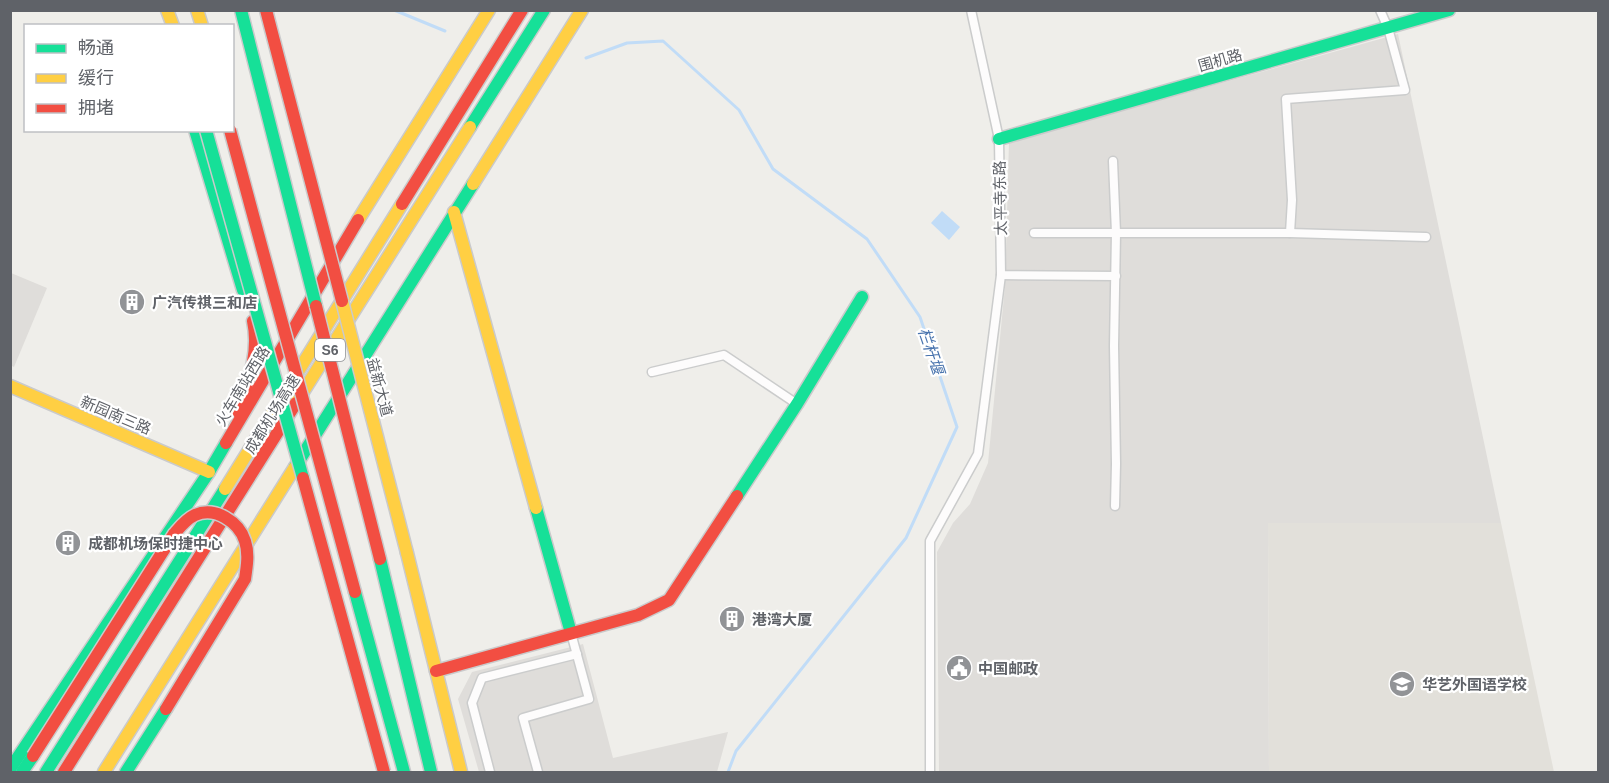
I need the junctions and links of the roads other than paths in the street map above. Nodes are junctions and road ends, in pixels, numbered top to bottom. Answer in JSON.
{"nodes":[{"id":1,"x":241,"y":10,"type":"edge"},
{"id":2,"x":266,"y":10,"type":"edge"},
{"id":3,"x":489,"y":10,"type":"edge"},
{"id":4,"x":522,"y":10,"type":"edge"},
{"id":5,"x":543,"y":10,"type":"edge"},
{"id":6,"x":582,"y":10,"type":"edge"},
{"id":7,"x":971,"y":10,"type":"edge"},
{"id":8,"x":1380,"y":10,"type":"edge"},
{"id":9,"x":1449,"y":10,"type":"edge"},
{"id":10,"x":1388,"y":28,"type":"junction"},
{"id":11,"x":196,"y":132,"type":"edge"},
{"id":12,"x":207,"y":132,"type":"edge"},
{"id":13,"x":231,"y":132,"type":"edge"},
{"id":14,"x":999,"y":139,"type":"junction"},
{"id":15,"x":1113,"y":161,"type":"dead end"},
{"id":16,"x":454,"y":212,"type":"junction"},
{"id":17,"x":1034,"y":233,"type":"dead end"},
{"id":18,"x":1116,"y":233,"type":"junction"},
{"id":19,"x":1290,"y":233,"type":"junction"},
{"id":20,"x":1426,"y":237,"type":"dead end"},
{"id":21,"x":1001,"y":275,"type":"junction"},
{"id":22,"x":1116,"y":276,"type":"junction"},
{"id":23,"x":862,"y":297,"type":"dead end"},
{"id":24,"x":652,"y":372,"type":"dead end"},
{"id":25,"x":10,"y":386,"type":"edge"},
{"id":26,"x":797,"y":404,"type":"junction"},
{"id":27,"x":232,"y":432,"type":"junction"},
{"id":28,"x":209,"y":471,"type":"junction"},
{"id":29,"x":1115,"y":506,"type":"dead end"},
{"id":30,"x":571,"y":633,"type":"junction"},
{"id":31,"x":577,"y":654,"type":"junction"},
{"id":32,"x":436,"y":670,"type":"junction"},
{"id":33,"x":10,"y":769,"type":"edge"},
{"id":34,"x":22,"y":772,"type":"edge"},
{"id":35,"x":46,"y":772,"type":"edge"},
{"id":36,"x":64,"y":772,"type":"edge"},
{"id":37,"x":104,"y":772,"type":"edge"},
{"id":38,"x":126,"y":772,"type":"edge"},
{"id":39,"x":384,"y":772,"type":"edge"},
{"id":40,"x":404,"y":772,"type":"edge"},
{"id":41,"x":431,"y":772,"type":"edge"},
{"id":42,"x":461,"y":772,"type":"edge"},
{"id":43,"x":490,"y":772,"type":"edge"},
{"id":44,"x":538,"y":772,"type":"edge"},
{"id":45,"x":930,"y":772,"type":"edge"}],
"edges":[{"from":1,"to":41,"type":"main road","bridge":true},
{"from":2,"to":32,"type":"main road","name":"益新大道","bridge":true},
{"from":3,"to":27,"type":"main road","name":"火车南站西路"},
{"from":4,"to":35,"type":"main road","name":"成都机场高速","number":"S6"},
{"from":5,"to":36,"type":"main road","name":"成都机场高速","number":"S6"},
{"from":6,"to":16,"type":"main road"},
{"from":7,"to":14,"type":"street","name":"太平寺东路"},
{"from":8,"to":10,"type":"street"},
{"from":9,"to":10,"type":"main road","name":"围机路"},
{"from":10,"to":14,"type":"main road","name":"围机路"},
{"from":10,"to":19,"type":"street"},
{"from":11,"to":27,"type":"main road"},
{"from":12,"to":39,"type":"main road","bridge":true},
{"from":13,"to":40,"type":"main road","bridge":true},
{"from":14,"to":21,"type":"street","name":"太平寺东路"},
{"from":15,"to":18,"type":"street"},
{"from":16,"to":30,"type":"main road"},
{"from":16,"to":37,"type":"main road"},
{"from":17,"to":18,"type":"street"},
{"from":18,"to":19,"type":"street"},
{"from":18,"to":22,"type":"street"},
{"from":19,"to":20,"type":"street"},
{"from":21,"to":22,"type":"street"},
{"from":21,"to":45,"type":"street","name":"太平寺东路"},
{"from":22,"to":29,"type":"street"},
{"from":23,"to":26,"type":"main road"},
{"from":24,"to":26,"type":"street"},
{"from":25,"to":28,"type":"main road","name":"新园南三路"},
{"from":26,"to":30,"type":"main road"},
{"from":27,"to":28,"type":"main road","name":"火车南站西路"},
{"from":28,"to":33,"type":"main road","name":"火车南站西路"},
{"from":30,"to":31,"type":"street"},
{"from":30,"to":32,"type":"main road"},
{"from":31,"to":43,"type":"street"},
{"from":31,"to":44,"type":"street"},
{"from":32,"to":42,"type":"main road","name":"益新大道"},
{"from":34,"to":38,"type":"main road","bridge":true}]}
